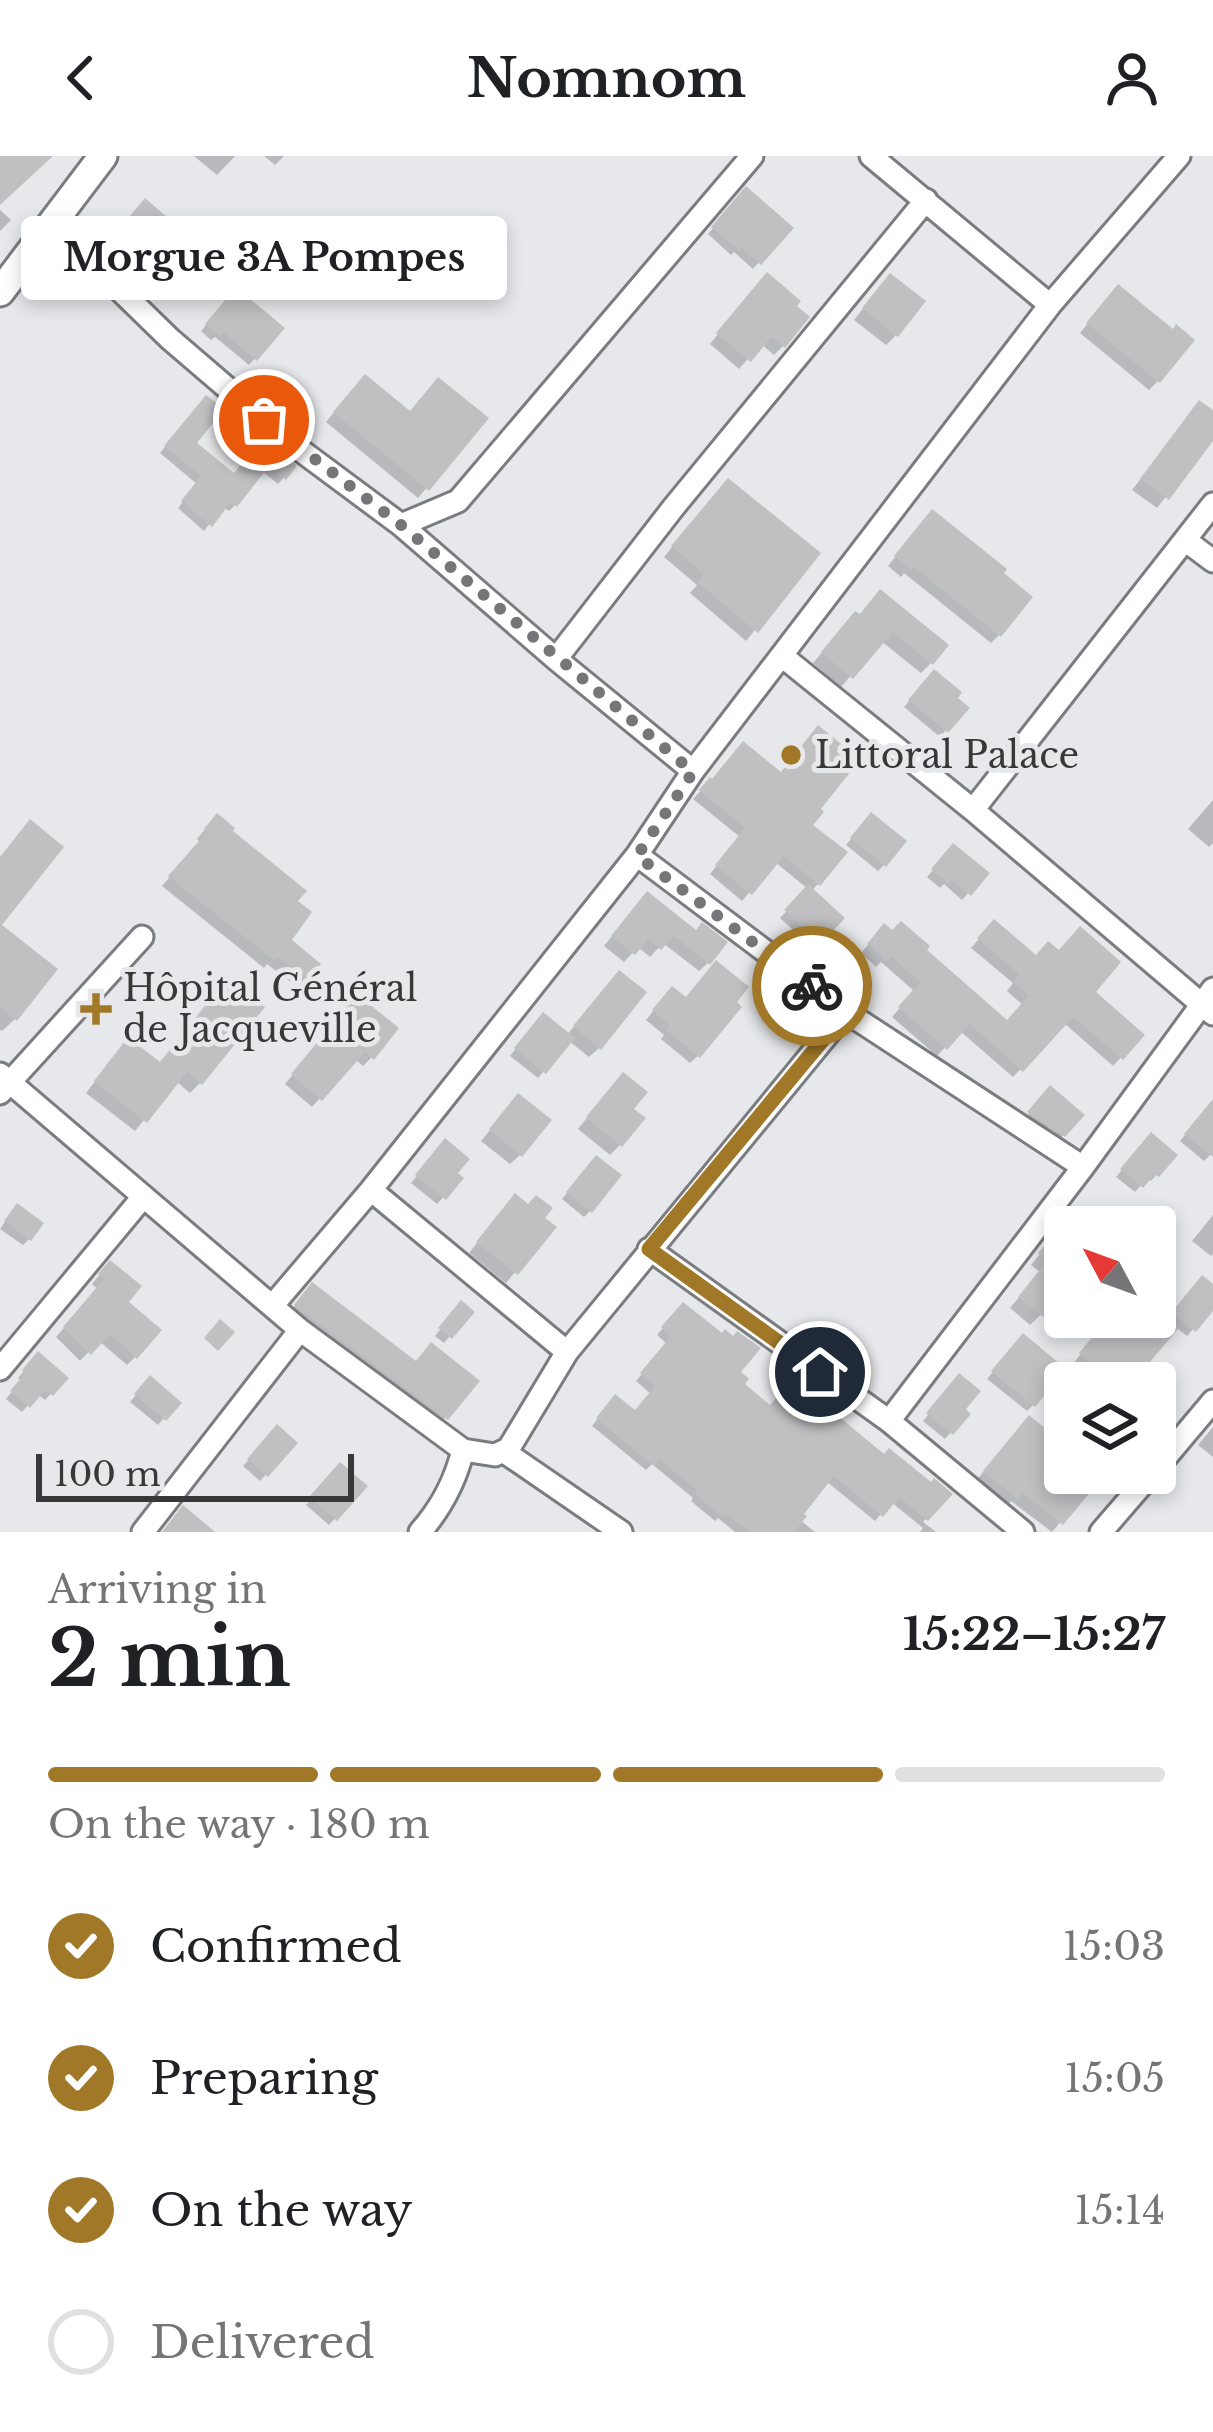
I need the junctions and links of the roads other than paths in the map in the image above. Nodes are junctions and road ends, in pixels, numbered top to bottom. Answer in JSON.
{"nodes":[{"id":1,"x":104,"y":156,"type":"edge"},
{"id":2,"x":752,"y":156,"type":"edge"},
{"id":3,"x":871,"y":156,"type":"edge"},
{"id":4,"x":1179,"y":156,"type":"edge"},
{"id":5,"x":926,"y":200,"type":"junction"},
{"id":6,"x":53,"y":225,"type":"junction"},
{"id":7,"x":0,"y":292,"type":"edge"},
{"id":8,"x":1050,"y":304,"type":"junction"},
{"id":9,"x":1213,"y":504,"type":"edge"},
{"id":10,"x":401,"y":525,"type":"junction"},
{"id":11,"x":1185,"y":540,"type":"junction"},
{"id":12,"x":1213,"y":561,"type":"edge"},
{"id":13,"x":782,"y":656,"type":"junction"},
{"id":14,"x":556,"y":659,"type":"junction"},
{"id":15,"x":693,"y":772,"type":"junction"},
{"id":16,"x":973,"y":810,"type":"junction"},
{"id":17,"x":637,"y":856,"type":"junction"},
{"id":18,"x":142,"y":937,"type":"dead end"},
{"id":19,"x":1208,"y":1002,"type":"edge"},
{"id":20,"x":846,"y":1012,"type":"junction"},
{"id":21,"x":3,"y":1083,"type":"edge"},
{"id":22,"x":1083,"y":1167,"type":"junction"},
{"id":23,"x":371,"y":1190,"type":"junction"},
{"id":24,"x":143,"y":1197,"type":"junction"},
{"id":25,"x":649,"y":1249,"type":"junction"},
{"id":26,"x":273,"y":1305,"type":"junction"},
{"id":27,"x":300,"y":1330,"type":"junction"},
{"id":28,"x":567,"y":1352,"type":"junction"},
{"id":29,"x":0,"y":1369,"type":"edge"},
{"id":30,"x":1213,"y":1401,"type":"edge"},
{"id":31,"x":889,"y":1421,"type":"junction"},
{"id":32,"x":1176,"y":1445,"type":"edge"},
{"id":33,"x":464,"y":1450,"type":"junction"},
{"id":34,"x":506,"y":1453,"type":"junction"},
{"id":35,"x":1134,"y":1494,"type":"edge"},
{"id":36,"x":143,"y":1532,"type":"edge"},
{"id":37,"x":420,"y":1532,"type":"edge"},
{"id":38,"x":621,"y":1532,"type":"edge"},
{"id":39,"x":1022,"y":1532,"type":"edge"},
{"id":40,"x":1102,"y":1532,"type":"edge"}],
"edges":[{"from":1,"to":6,"type":"main road"},
{"from":2,"to":10,"type":"street"},
{"from":3,"to":5,"type":"street"},
{"from":4,"to":8,"type":"street"},
{"from":5,"to":8,"type":"street"},
{"from":5,"to":14,"type":"street"},
{"from":6,"to":7,"type":"main road"},
{"from":6,"to":10,"type":"street"},
{"from":8,"to":13,"type":"street"},
{"from":9,"to":11,"type":"street"},
{"from":10,"to":14,"type":"street"},
{"from":11,"to":12,"type":"street"},
{"from":11,"to":16,"type":"street"},
{"from":13,"to":15,"type":"street"},
{"from":13,"to":16,"type":"street"},
{"from":14,"to":15,"type":"street"},
{"from":15,"to":17,"type":"street"},
{"from":16,"to":19,"type":"street"},
{"from":17,"to":20,"type":"street"},
{"from":17,"to":23,"type":"street"},
{"from":18,"to":21,"type":"street"},
{"from":19,"to":22,"type":"street"},
{"from":20,"to":22,"type":"street"},
{"from":20,"to":25,"type":"street"},
{"from":21,"to":24,"type":"street"},
{"from":22,"to":31,"type":"street"},
{"from":23,"to":26,"type":"street"},
{"from":23,"to":28,"type":"street"},
{"from":24,"to":26,"type":"street"},
{"from":24,"to":29,"type":"street"},
{"from":25,"to":28,"type":"street"},
{"from":25,"to":31,"type":"street"},
{"from":26,"to":27,"type":"street"},
{"from":27,"to":33,"type":"street"},
{"from":27,"to":36,"type":"street"},
{"from":28,"to":34,"type":"street"},
{"from":30,"to":32,"type":"street"},
{"from":31,"to":39,"type":"street"},
{"from":33,"to":34,"type":"street"},
{"from":33,"to":37,"type":"street"},
{"from":34,"to":38,"type":"street"},
{"from":35,"to":40,"type":"street"}]}
